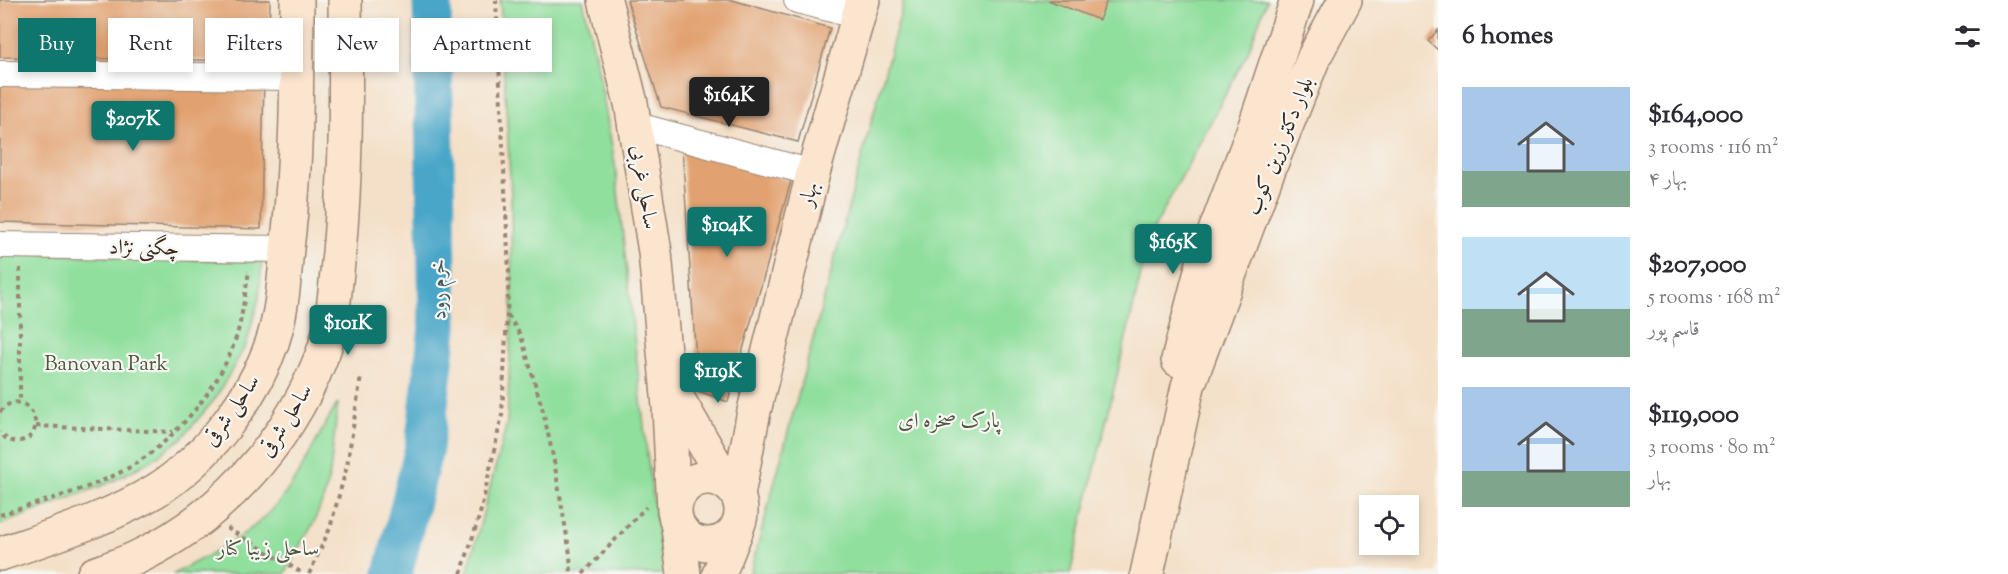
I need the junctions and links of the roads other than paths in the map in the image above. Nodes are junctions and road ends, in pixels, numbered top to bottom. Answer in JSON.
{"nodes":[{"id":1,"x":297,"y":0,"type":"edge"},
{"id":2,"x":345,"y":0,"type":"edge"},
{"id":3,"x":604,"y":0,"type":"edge"},
{"id":4,"x":797,"y":0,"type":"edge"},
{"id":5,"x":1297,"y":0,"type":"edge"},
{"id":6,"x":1345,"y":0,"type":"edge"},
{"id":7,"x":861,"y":8,"type":"edge"},
{"id":8,"x":0,"y":74,"type":"edge"},
{"id":9,"x":297,"y":77,"type":"junction"},
{"id":10,"x":634,"y":125,"type":"junction"},
{"id":11,"x":813,"y":173,"type":"junction"},
{"id":12,"x":288,"y":249,"type":"junction"},
{"id":13,"x":5,"y":255,"type":"edge"},
{"id":14,"x":666,"y":377,"type":"junction"},
{"id":15,"x":684,"y":411,"type":"junction"},
{"id":16,"x":754,"y":411,"type":"junction"},
{"id":17,"x":732,"y":489,"type":"junction"},
{"id":18,"x":675,"y":505,"type":"junction"},
{"id":19,"x":737,"y":529,"type":"junction"},
{"id":20,"x":0,"y":554,"type":"edge"},
{"id":21,"x":94,"y":574,"type":"edge"},
{"id":22,"x":684,"y":574,"type":"edge"},
{"id":23,"x":719,"y":574,"type":"edge"},
{"id":24,"x":1126,"y":574,"type":"edge"},
{"id":25,"x":1147,"y":574,"type":"edge"}],
"edges":[{"from":1,"to":9,"type":"main road","name":"ساحلی شرقی"},
{"from":2,"to":21,"type":"main road","name":"ساحل شرقی"},
{"from":3,"to":10,"type":"main road","name":"ساحلی غربی"},
{"from":4,"to":7,"type":"street"},
{"from":5,"to":24,"type":"main road","name":"بلوار دکتر زرین کوب"},
{"from":6,"to":25,"type":"main road","name":"بلوار دکتر زرین کوب"},
{"from":7,"to":11,"type":"main road","name":"بهار"},
{"from":8,"to":9,"type":"street"},
{"from":9,"to":12,"type":"main road","name":"ساحلی شرقی"},
{"from":10,"to":11,"type":"street"},
{"from":10,"to":14,"type":"main road","name":"ساحلی غربی"},
{"from":11,"to":16,"type":"main road","name":"بهار"},
{"from":12,"to":13,"type":"street","name":"چگنی نژاد"},
{"from":12,"to":20,"type":"main road","name":"ساحلی شرقی"},
{"from":14,"to":15,"type":"main road"},
{"from":14,"to":18,"type":"main road","name":"ساحلی غربی"},
{"from":15,"to":16,"type":"main road"},
{"from":15,"to":17,"type":"main road"},
{"from":16,"to":17,"type":"main road","name":"بهار"},
{"from":17,"to":18,"type":"main road"},
{"from":17,"to":19,"type":"main road"},
{"from":18,"to":19,"type":"main road"},
{"from":18,"to":22,"type":"main road","name":"ساحلی غربی"},
{"from":19,"to":23,"type":"main road"}]}
